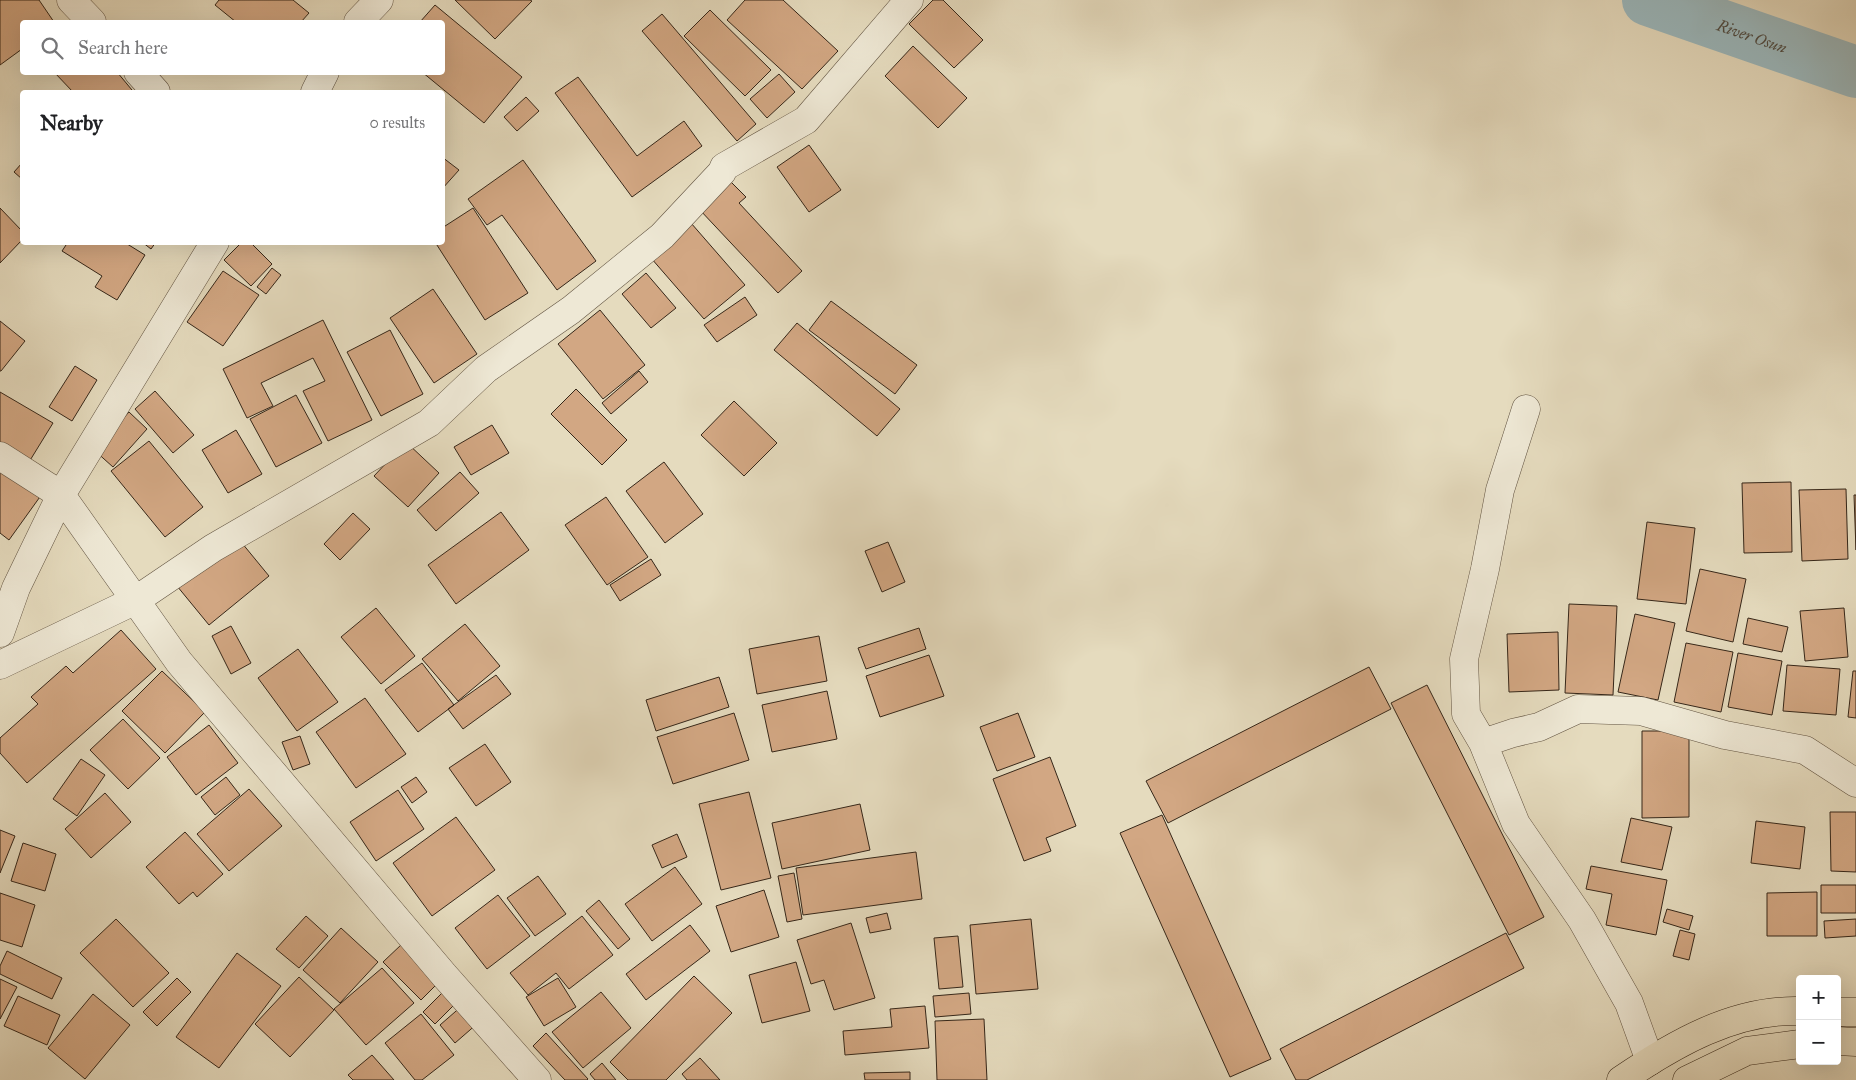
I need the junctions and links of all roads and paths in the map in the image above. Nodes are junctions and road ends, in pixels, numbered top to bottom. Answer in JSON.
{"nodes":[{"id":1,"x":71,"y":0,"type":"edge"},
{"id":2,"x":379,"y":0,"type":"edge"},
{"id":3,"x":909,"y":0,"type":"edge"},
{"id":4,"x":90,"y":20,"type":"edge"},
{"id":5,"x":360,"y":20,"type":"edge"},
{"id":6,"x":141,"y":75,"type":"edge"},
{"id":7,"x":324,"y":75,"type":"edge"},
{"id":8,"x":154,"y":90,"type":"edge"},
{"id":9,"x":316,"y":90,"type":"edge"},
{"id":10,"x":213,"y":245,"type":"edge"},
{"id":11,"x":1526,"y":409,"type":"dead end"},
{"id":12,"x":0,"y":456,"type":"edge"},
{"id":13,"x":61,"y":495,"type":"junction"},
{"id":14,"x":136,"y":600,"type":"junction"},
{"id":15,"x":0,"y":633,"type":"edge"},
{"id":16,"x":0,"y":665,"type":"edge"},
{"id":17,"x":1483,"y":742,"type":"junction"},
{"id":18,"x":1856,"y":783,"type":"edge"},
{"id":19,"x":1796,"y":1011,"type":"edge"},
{"id":20,"x":1841,"y":1012,"type":"edge"},
{"id":21,"x":1856,"y":1012,"type":"edge"},
{"id":22,"x":1841,"y":1041,"type":"edge"},
{"id":23,"x":1856,"y":1042,"type":"edge"},
{"id":24,"x":1796,"y":1045,"type":"edge"},
{"id":25,"x":1650,"y":1061,"type":"junction"},
{"id":26,"x":537,"y":1080,"type":"edge"},
{"id":27,"x":1621,"y":1080,"type":"edge"},
{"id":28,"x":1687,"y":1080,"type":"edge"}],
"edges":[{"from":1,"to":4,"type":"street"},
{"from":2,"to":5,"type":"street"},
{"from":3,"to":14,"type":"street"},
{"from":6,"to":8,"type":"street"},
{"from":7,"to":9,"type":"street"},
{"from":10,"to":13,"type":"street"},
{"from":11,"to":17,"type":"street"},
{"from":12,"to":13,"type":"street"},
{"from":13,"to":14,"type":"street"},
{"from":13,"to":15,"type":"street"},
{"from":14,"to":16,"type":"street"},
{"from":14,"to":26,"type":"street"},
{"from":17,"to":18,"type":"street"},
{"from":17,"to":25,"type":"street"},
{"from":19,"to":25,"type":"main road"},
{"from":20,"to":21,"type":"main road"},
{"from":22,"to":23,"type":"main road"},
{"from":24,"to":28,"type":"main road"},
{"from":25,"to":27,"type":"main road"}]}
